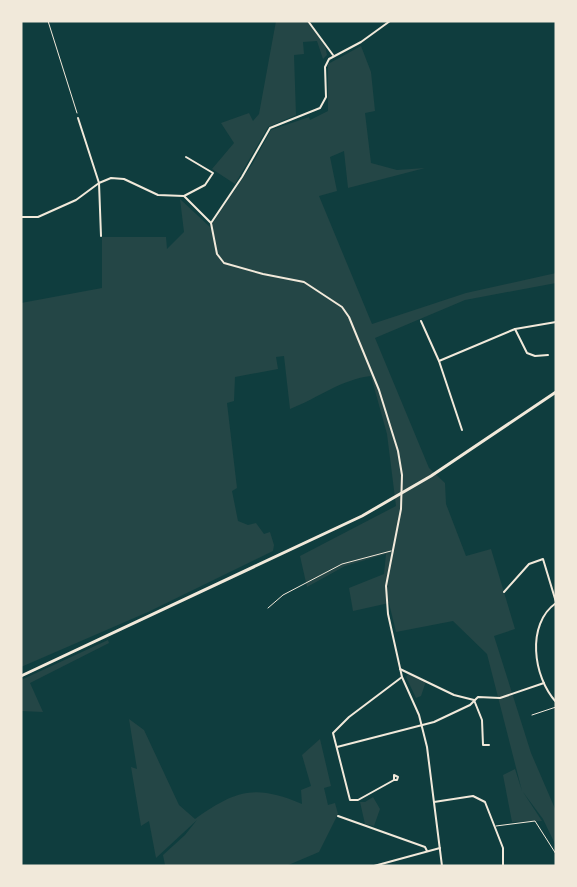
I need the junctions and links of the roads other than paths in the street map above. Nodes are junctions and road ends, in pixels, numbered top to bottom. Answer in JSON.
{"nodes":[{"id":1,"x":308,"y":21,"type":"edge"},
{"id":2,"x":390,"y":21,"type":"edge"},
{"id":3,"x":333,"y":55,"type":"junction"},
{"id":4,"x":78,"y":118,"type":"road end"},
{"id":5,"x":186,"y":157,"type":"dead end"},
{"id":6,"x":99,"y":183,"type":"junction"},
{"id":7,"x":184,"y":196,"type":"junction"},
{"id":8,"x":21,"y":217,"type":"edge"},
{"id":9,"x":211,"y":223,"type":"junction"},
{"id":10,"x":101,"y":236,"type":"dead end"},
{"id":11,"x":421,"y":321,"type":"dead end"},
{"id":12,"x":556,"y":322,"type":"edge"},
{"id":13,"x":515,"y":329,"type":"junction"},
{"id":14,"x":548,"y":355,"type":"dead end"},
{"id":15,"x":439,"y":361,"type":"junction"},
{"id":16,"x":556,"y":392,"type":"edge"},
{"id":17,"x":462,"y":429,"type":"dead end"},
{"id":18,"x":393,"y":550,"type":"junction"},
{"id":19,"x":504,"y":592,"type":"dead end"},
{"id":20,"x":556,"y":603,"type":"edge"},
{"id":21,"x":268,"y":608,"type":"dead end"},
{"id":22,"x":400,"y":669,"type":"junction"},
{"id":23,"x":21,"y":676,"type":"edge"},
{"id":24,"x":402,"y":677,"type":"junction"},
{"id":25,"x":544,"y":683,"type":"junction"},
{"id":26,"x":474,"y":699,"type":"junction"},
{"id":27,"x":556,"y":702,"type":"edge"},
{"id":28,"x":556,"y":707,"type":"edge"},
{"id":29,"x":532,"y":715,"type":"dead end"},
{"id":30,"x":422,"y":726,"type":"junction"},
{"id":31,"x":489,"y":745,"type":"dead end"},
{"id":32,"x":337,"y":747,"type":"junction"},
{"id":33,"x":394,"y":780,"type":"dead end"},
{"id":34,"x":434,"y":801,"type":"junction"},
{"id":35,"x":338,"y":816,"type":"dead end"},
{"id":36,"x":496,"y":826,"type":"junction"},
{"id":37,"x":440,"y":848,"type":"junction"},
{"id":38,"x":426,"y":851,"type":"junction"},
{"id":39,"x":556,"y":854,"type":"edge"},
{"id":40,"x":390,"y":861,"type":"junction"},
{"id":41,"x":374,"y":866,"type":"edge"},
{"id":42,"x":392,"y":866,"type":"edge"},
{"id":43,"x":442,"y":866,"type":"edge"},
{"id":44,"x":503,"y":866,"type":"edge"}],
"edges":[{"from":1,"to":3,"type":"street"},
{"from":2,"to":3,"type":"street"},
{"from":3,"to":9,"type":"street"},
{"from":4,"to":6,"type":"street"},
{"from":5,"to":7,"type":"street"},
{"from":6,"to":7,"type":"street"},
{"from":6,"to":8,"type":"street"},
{"from":6,"to":10,"type":"street"},
{"from":7,"to":9,"type":"street"},
{"from":9,"to":18,"type":"street"},
{"from":11,"to":15,"type":"street"},
{"from":12,"to":13,"type":"street"},
{"from":13,"to":14,"type":"street"},
{"from":13,"to":15,"type":"street"},
{"from":15,"to":17,"type":"street"},
{"from":16,"to":23,"type":"main road"},
{"from":18,"to":21,"type":"lane"},
{"from":18,"to":22,"type":"street"},
{"from":19,"to":20,"type":"street"},
{"from":20,"to":25,"type":"street"},
{"from":22,"to":24,"type":"street"},
{"from":22,"to":26,"type":"street"},
{"from":24,"to":30,"type":"street"},
{"from":24,"to":32,"type":"street"},
{"from":25,"to":26,"type":"street"},
{"from":25,"to":27,"type":"street"},
{"from":26,"to":30,"type":"street"},
{"from":26,"to":31,"type":"street"},
{"from":28,"to":29,"type":"lane"},
{"from":30,"to":32,"type":"street"},
{"from":30,"to":34,"type":"street"},
{"from":32,"to":33,"type":"street"},
{"from":34,"to":36,"type":"street"},
{"from":34,"to":37,"type":"street"},
{"from":35,"to":38,"type":"street"},
{"from":36,"to":39,"type":"lane"},
{"from":36,"to":44,"type":"street"},
{"from":37,"to":38,"type":"street"},
{"from":37,"to":43,"type":"street"},
{"from":38,"to":40,"type":"street"},
{"from":40,"to":41,"type":"street"},
{"from":40,"to":42,"type":"street"}]}
